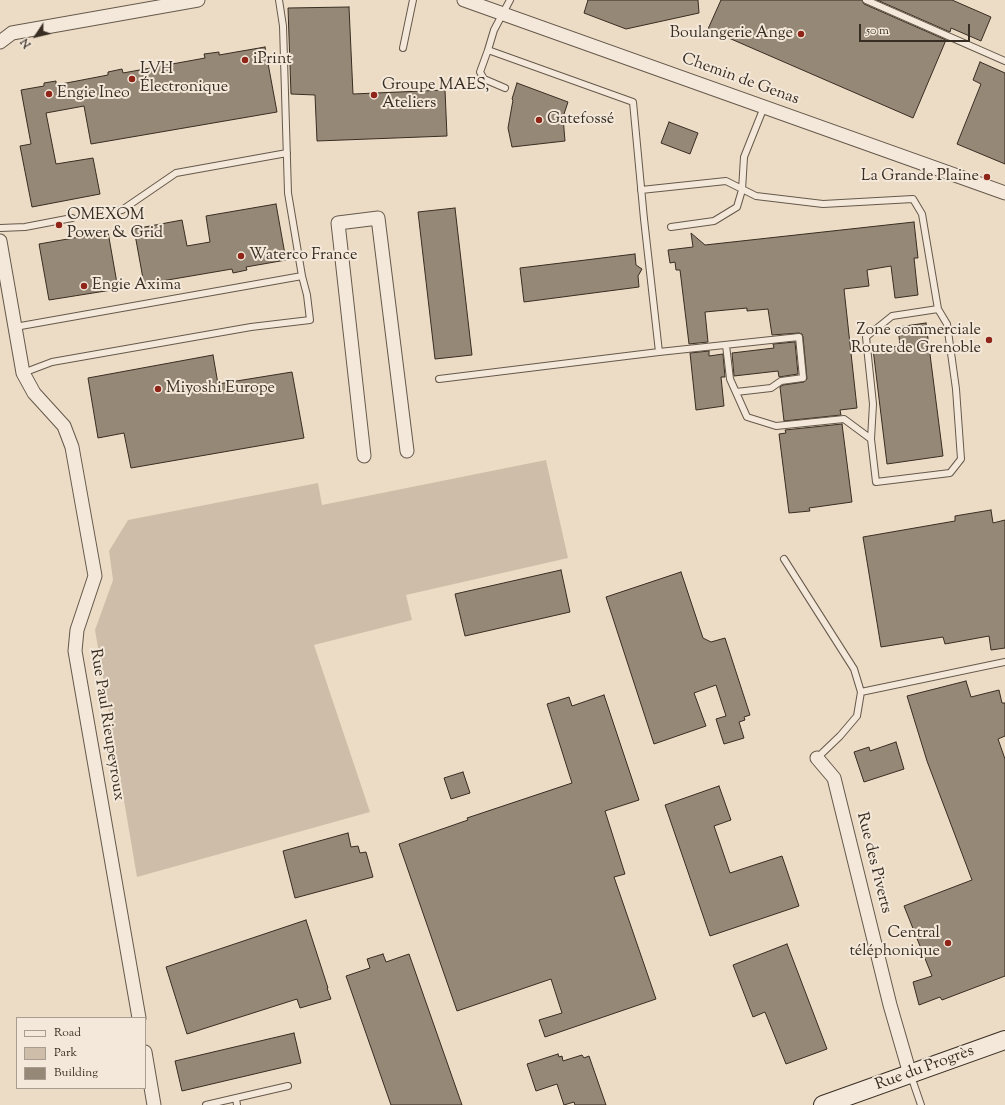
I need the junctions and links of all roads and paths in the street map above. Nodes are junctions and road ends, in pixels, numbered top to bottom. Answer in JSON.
{"nodes":[{"id":1,"x":198,"y":0,"type":"edge"},
{"id":2,"x":279,"y":0,"type":"edge"},
{"id":3,"x":413,"y":0,"type":"edge"},
{"id":4,"x":464,"y":0,"type":"edge"},
{"id":5,"x":510,"y":0,"type":"edge"},
{"id":6,"x":866,"y":0,"type":"edge"},
{"id":7,"x":502,"y":13,"type":"junction"},
{"id":8,"x":0,"y":42,"type":"edge"},
{"id":9,"x":403,"y":48,"type":"dead end"},
{"id":10,"x":488,"y":50,"type":"junction"},
{"id":11,"x":1005,"y":61,"type":"edge"},
{"id":12,"x":505,"y":88,"type":"dead end"},
{"id":13,"x":764,"y":107,"type":"junction"},
{"id":14,"x":287,"y":153,"type":"junction"},
{"id":15,"x":641,"y":190,"type":"junction"},
{"id":16,"x":742,"y":190,"type":"junction"},
{"id":17,"x":1005,"y":192,"type":"edge"},
{"id":18,"x":83,"y":217,"type":"dead end"},
{"id":19,"x":72,"y":218,"type":"dead end"},
{"id":20,"x":671,"y":227,"type":"dead end"},
{"id":21,"x":0,"y":228,"type":"edge"},
{"id":22,"x":0,"y":241,"type":"edge"},
{"id":23,"x":302,"y":276,"type":"junction"},
{"id":24,"x":938,"y":309,"type":"junction"},
{"id":25,"x":15,"y":327,"type":"junction"},
{"id":26,"x":726,"y":345,"type":"junction"},
{"id":27,"x":659,"y":352,"type":"junction"},
{"id":28,"x":23,"y":373,"type":"junction"},
{"id":29,"x":439,"y":379,"type":"dead end"},
{"id":30,"x":736,"y":392,"type":"junction"},
{"id":31,"x":871,"y":440,"type":"junction"},
{"id":32,"x":407,"y":451,"type":"dead end"},
{"id":33,"x":364,"y":456,"type":"dead end"},
{"id":34,"x":784,"y":560,"type":"dead end"},
{"id":35,"x":1005,"y":662,"type":"edge"},
{"id":36,"x":861,"y":692,"type":"junction"},
{"id":37,"x":817,"y":758,"type":"joint"},
{"id":38,"x":139,"y":1017,"type":"edge"},
{"id":39,"x":1005,"y":1040,"type":"edge"},
{"id":40,"x":146,"y":1058,"type":"edge"},
{"id":41,"x":910,"y":1074,"type":"junction"},
{"id":42,"x":288,"y":1086,"type":"dead end"},
{"id":43,"x":236,"y":1098,"type":"junction"},
{"id":44,"x":154,"y":1105,"type":"edge"},
{"id":45,"x":206,"y":1105,"type":"edge"},
{"id":46,"x":237,"y":1105,"type":"edge"},
{"id":47,"x":823,"y":1105,"type":"edge"},
{"id":48,"x":921,"y":1105,"type":"edge"}],
"edges":[{"from":1,"to":8,"type":"street"},
{"from":2,"to":14,"type":"lane"},
{"from":3,"to":9,"type":"lane"},
{"from":4,"to":7,"type":"street","name":"Chemin de Genas"},
{"from":5,"to":7,"type":"lane"},
{"from":6,"to":11,"type":"lane"},
{"from":7,"to":10,"type":"lane"},
{"from":7,"to":13,"type":"street","name":"Chemin de Genas"},
{"from":10,"to":12,"type":"lane"},
{"from":10,"to":15,"type":"lane"},
{"from":13,"to":16,"type":"lane"},
{"from":13,"to":17,"type":"street","name":"Chemin de Genas"},
{"from":14,"to":18,"type":"lane"},
{"from":14,"to":23,"type":"lane"},
{"from":15,"to":16,"type":"lane"},
{"from":15,"to":27,"type":"lane"},
{"from":16,"to":20,"type":"lane"},
{"from":16,"to":24,"type":"lane"},
{"from":19,"to":21,"type":"lane"},
{"from":22,"to":25,"type":"street","name":"Rue Paul Rieupeyroux"},
{"from":23,"to":25,"type":"lane"},
{"from":23,"to":28,"type":"lane"},
{"from":24,"to":31,"type":"lane"},
{"from":24,"to":31,"type":"lane"},
{"from":25,"to":28,"type":"street","name":"Rue Paul Rieupeyroux"},
{"from":26,"to":27,"type":"lane"},
{"from":26,"to":30,"type":"lane"},
{"from":26,"to":30,"type":"lane"},
{"from":27,"to":29,"type":"lane"},
{"from":28,"to":38,"type":"street","name":"Rue Paul Rieupeyroux"},
{"from":30,"to":31,"type":"lane"},
{"from":32,"to":33,"type":"street"},
{"from":34,"to":36,"type":"lane"},
{"from":35,"to":36,"type":"lane"},
{"from":36,"to":37,"type":"lane"},
{"from":37,"to":41,"type":"street","name":"Rue des Piverts"},
{"from":39,"to":41,"type":"street","name":"Rue du Progrès"},
{"from":40,"to":44,"type":"street"},
{"from":41,"to":47,"type":"street","name":"Rue du Progrès"},
{"from":41,"to":48,"type":"lane"},
{"from":42,"to":43,"type":"lane"},
{"from":43,"to":45,"type":"lane"},
{"from":43,"to":46,"type":"lane"}]}
